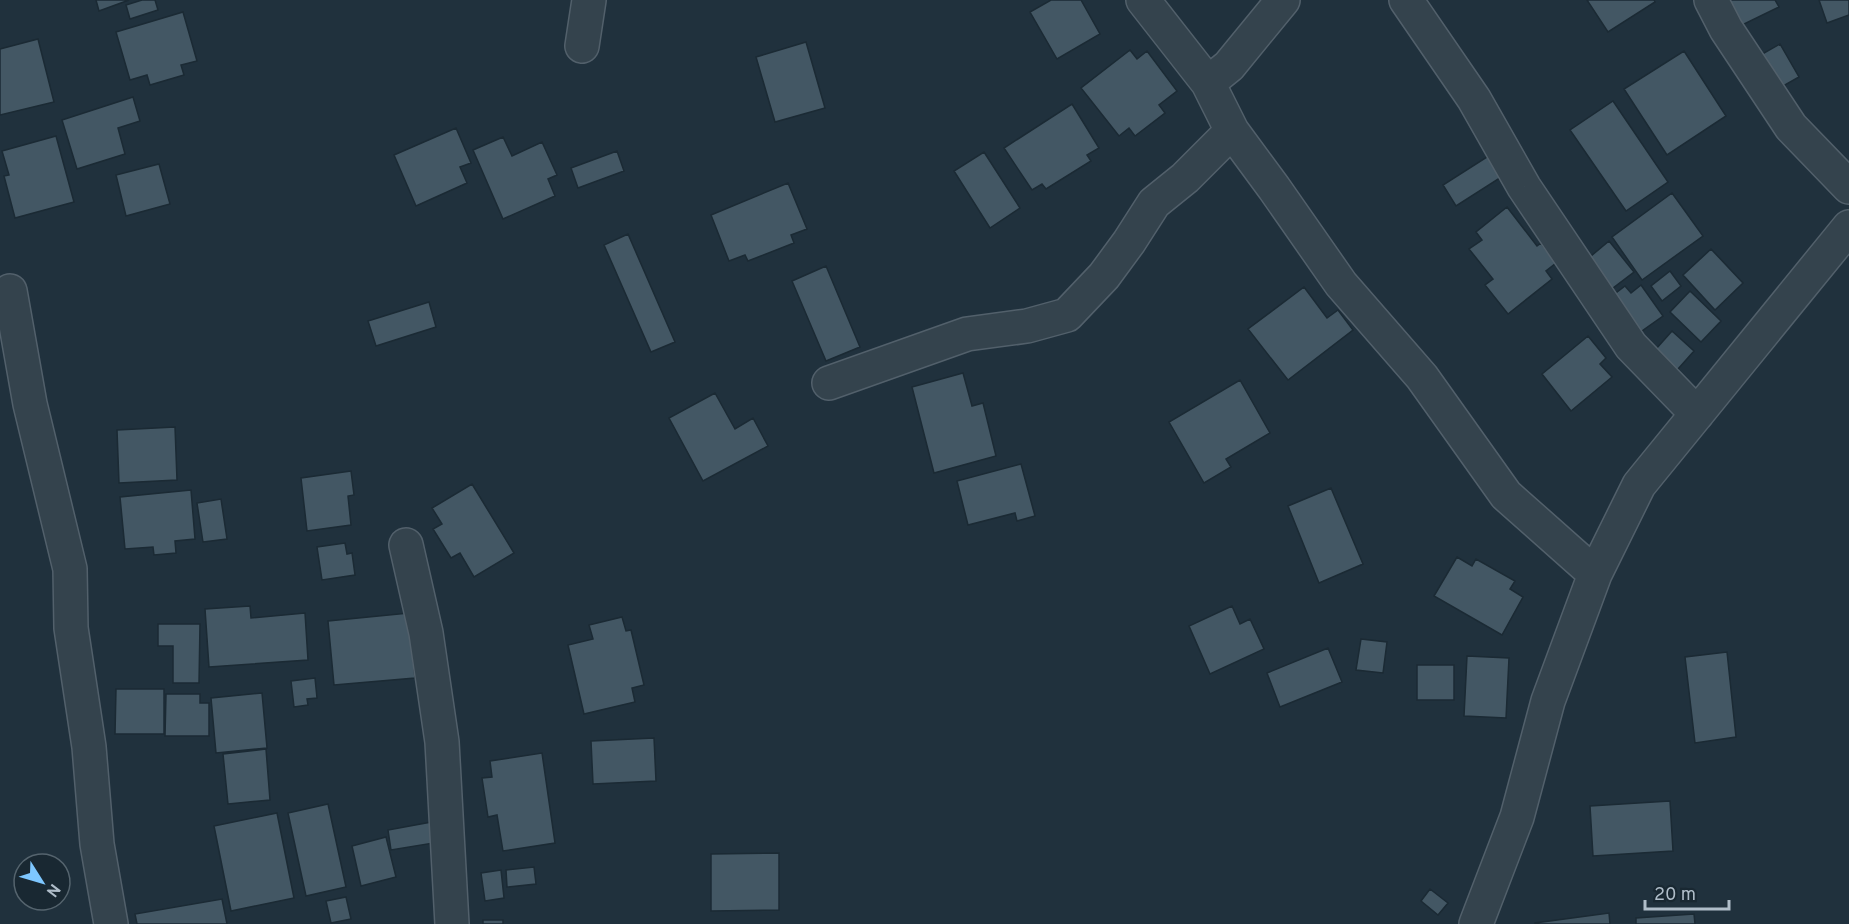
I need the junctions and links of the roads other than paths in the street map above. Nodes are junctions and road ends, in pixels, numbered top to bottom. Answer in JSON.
{"nodes":[{"id":1,"x":589,"y":0,"type":"edge"},
{"id":2,"x":1143,"y":0,"type":"edge"},
{"id":3,"x":1283,"y":0,"type":"edge"},
{"id":4,"x":1406,"y":0,"type":"edge"},
{"id":5,"x":1712,"y":0,"type":"edge"},
{"id":6,"x":582,"y":46,"type":"dead end"},
{"id":7,"x":1208,"y":82,"type":"junction"},
{"id":8,"x":1232,"y":131,"type":"junction"},
{"id":9,"x":1849,"y":187,"type":"edge"},
{"id":10,"x":1849,"y":227,"type":"edge"},
{"id":11,"x":10,"y":291,"type":"dead end"},
{"id":12,"x":829,"y":383,"type":"dead end"},
{"id":13,"x":1696,"y":414,"type":"junction"},
{"id":14,"x":406,"y":545,"type":"dead end"},
{"id":15,"x":1595,"y":574,"type":"junction"},
{"id":16,"x":111,"y":924,"type":"edge"},
{"id":17,"x":452,"y":924,"type":"edge"},
{"id":18,"x":1476,"y":924,"type":"edge"}],
"edges":[{"from":1,"to":6,"type":"street"},
{"from":2,"to":7,"type":"street"},
{"from":3,"to":7,"type":"street"},
{"from":4,"to":13,"type":"street"},
{"from":5,"to":9,"type":"street"},
{"from":7,"to":8,"type":"street"},
{"from":8,"to":12,"type":"street"},
{"from":8,"to":15,"type":"street"},
{"from":10,"to":13,"type":"street"},
{"from":11,"to":16,"type":"street"},
{"from":13,"to":15,"type":"street"},
{"from":14,"to":17,"type":"street"},
{"from":15,"to":18,"type":"street"}]}
